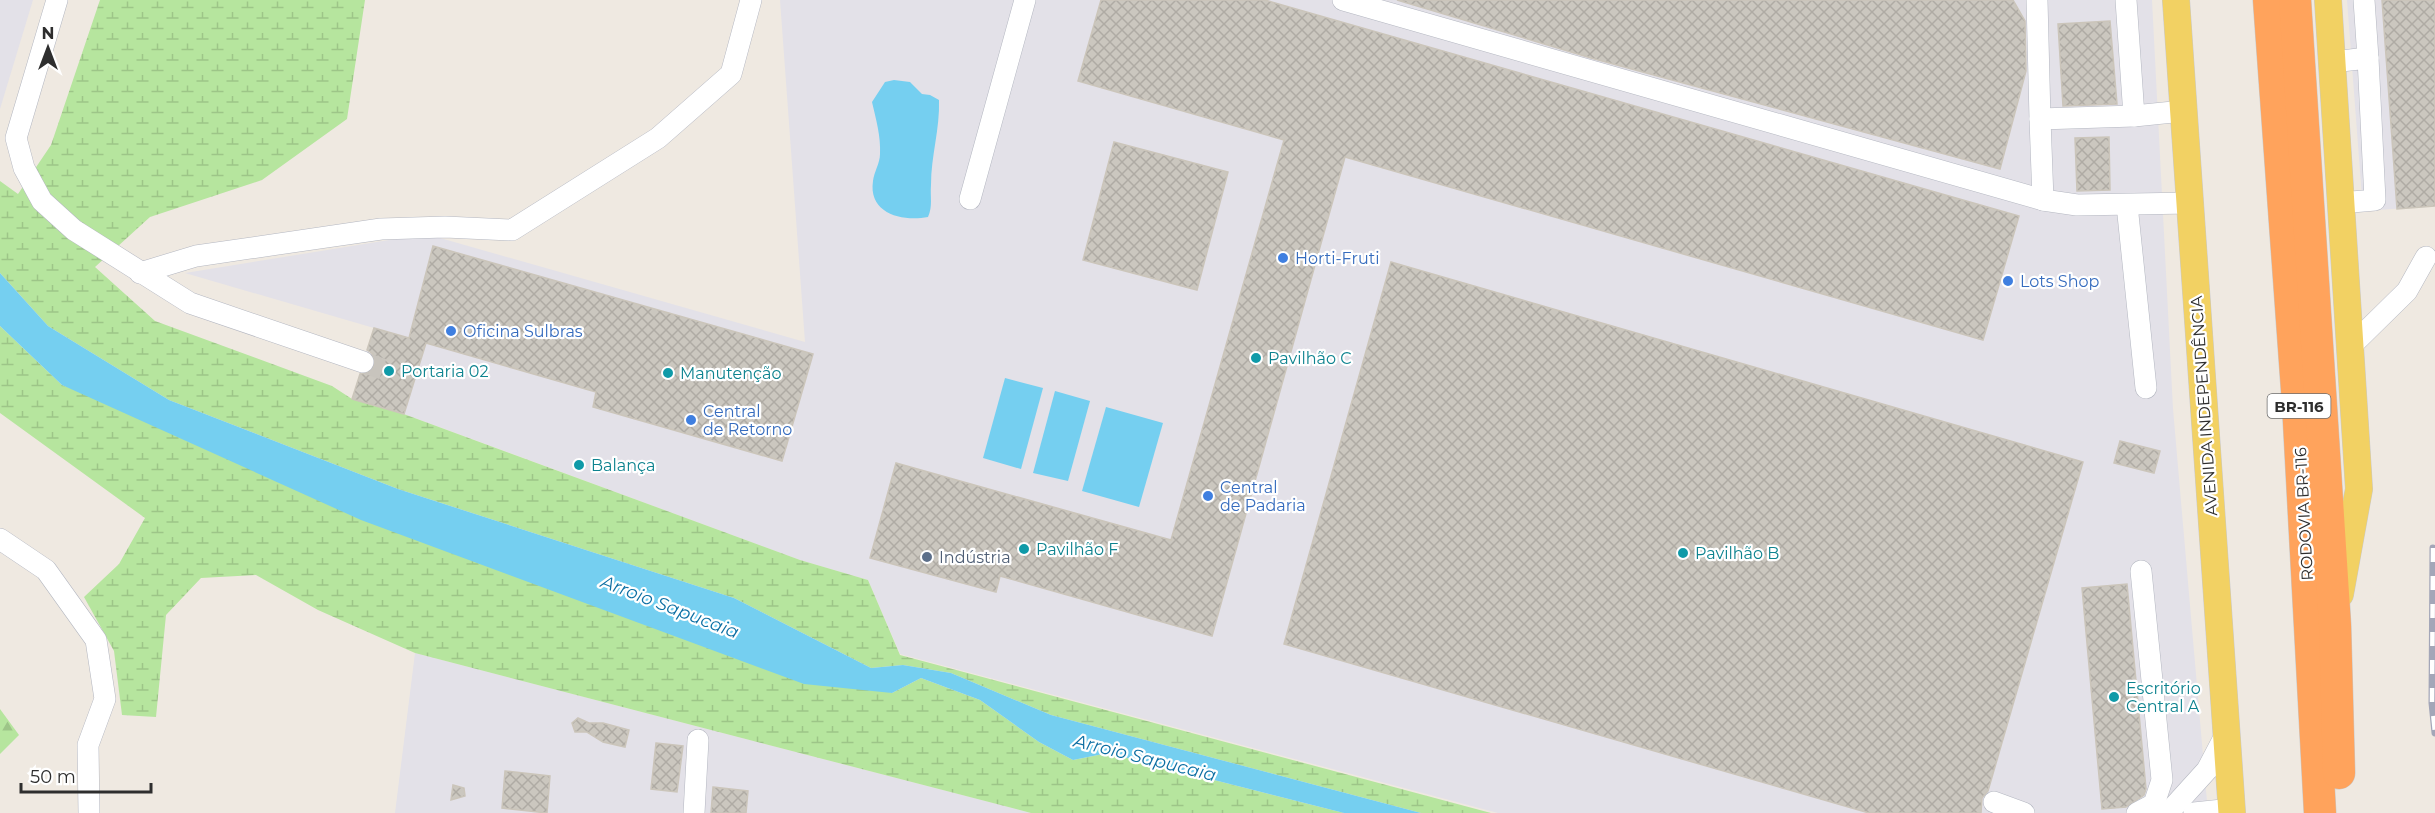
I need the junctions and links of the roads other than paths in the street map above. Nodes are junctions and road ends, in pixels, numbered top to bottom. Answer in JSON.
{"nodes":[{"id":1,"x":57,"y":0,"type":"edge"},
{"id":2,"x":751,"y":0,"type":"edge"},
{"id":3,"x":1025,"y":0,"type":"edge"},
{"id":4,"x":1343,"y":0,"type":"edge"},
{"id":5,"x":2037,"y":0,"type":"edge"},
{"id":6,"x":2126,"y":0,"type":"edge"},
{"id":7,"x":2176,"y":0,"type":"edge"},
{"id":8,"x":2269,"y":0,"type":"edge"},
{"id":9,"x":2295,"y":0,"type":"edge"},
{"id":10,"x":2328,"y":0,"type":"edge"},
{"id":11,"x":2364,"y":0,"type":"edge"},
{"id":12,"x":2368,"y":58,"type":"junction"},
{"id":13,"x":2332,"y":62,"type":"junction"},
{"id":14,"x":2183,"y":111,"type":"junction"},
{"id":15,"x":2134,"y":116,"type":"junction"},
{"id":16,"x":2040,"y":119,"type":"junction"},
{"id":17,"x":970,"y":200,"type":"dead end"},
{"id":18,"x":2043,"y":200,"type":"junction"},
{"id":19,"x":2190,"y":203,"type":"junction"},
{"id":20,"x":2340,"y":203,"type":"junction"},
{"id":21,"x":2127,"y":205,"type":"junction"},
{"id":22,"x":2426,"y":257,"type":"dead end"},
{"id":23,"x":140,"y":273,"type":"junction"},
{"id":24,"x":2351,"y":346,"type":"junction"},
{"id":25,"x":363,"y":362,"type":"tunnel mouth"},
{"id":26,"x":2146,"y":388,"type":"dead end"},
{"id":27,"x":0,"y":539,"type":"edge"},
{"id":28,"x":2140,"y":571,"type":"dead end"},
{"id":29,"x":2335,"y":625,"type":"junction"},
{"id":30,"x":2227,"y":731,"type":"junction"},
{"id":31,"x":698,"y":740,"type":"dead end"},
{"id":32,"x":1994,"y":802,"type":"dead end"},
{"id":33,"x":2232,"y":811,"type":"edge"},
{"id":34,"x":89,"y":813,"type":"edge"},
{"id":35,"x":694,"y":813,"type":"edge"},
{"id":36,"x":2024,"y":813,"type":"edge"},
{"id":37,"x":2137,"y":813,"type":"edge"},
{"id":38,"x":2168,"y":813,"type":"edge"},
{"id":39,"x":2194,"y":813,"type":"edge"},
{"id":40,"x":2320,"y":813,"type":"edge"},
{"id":41,"x":2340,"y":813,"type":"edge"}],
"edges":[{"from":1,"to":23,"type":"street"},
{"from":2,"to":23,"type":"street"},
{"from":3,"to":17,"type":"street"},
{"from":4,"to":18,"type":"street"},
{"from":5,"to":16,"type":"street"},
{"from":6,"to":15,"type":"street"},
{"from":7,"to":14,"type":"main road","name":"AVENIDA INDEPENDÊNCIA"},
{"from":8,"to":40,"type":"highway","name":"RODOVIA BR-116","number":"BR-116"},
{"from":9,"to":29,"type":"highway","name":"RODOVIA BR-116","number":"BR-116"},
{"from":10,"to":13,"type":"main road","name":"RODOVIA BR-116"},
{"from":11,"to":12,"type":"street"},
{"from":12,"to":13,"type":"street"},
{"from":12,"to":20,"type":"street"},
{"from":13,"to":20,"type":"main road","name":"RODOVIA BR-116"},
{"from":14,"to":15,"type":"street"},
{"from":14,"to":19,"type":"main road","name":"AVENIDA INDEPENDÊNCIA"},
{"from":15,"to":16,"type":"street"},
{"from":16,"to":18,"type":"street"},
{"from":18,"to":21,"type":"street"},
{"from":19,"to":21,"type":"street"},
{"from":19,"to":30,"type":"main road","name":"AVENIDA INDEPENDÊNCIA"},
{"from":20,"to":24,"type":"main road","name":"RODOVIA BR-116"},
{"from":21,"to":26,"type":"street"},
{"from":22,"to":24,"type":"street"},
{"from":23,"to":25,"type":"street"},
{"from":24,"to":29,"type":"main road","name":"RODOVIA BR-116"},
{"from":27,"to":34,"type":"street"},
{"from":28,"to":37,"type":"street"},
{"from":29,"to":41,"type":"highway","name":"RODOVIA BR-116","number":"BR-116"},
{"from":30,"to":33,"type":"main road","name":"AVENIDA INDEPENDÊNCIA"},
{"from":30,"to":38,"type":"street"},
{"from":31,"to":35,"type":"street"},
{"from":32,"to":36,"type":"street"},
{"from":33,"to":39,"type":"street"}]}
